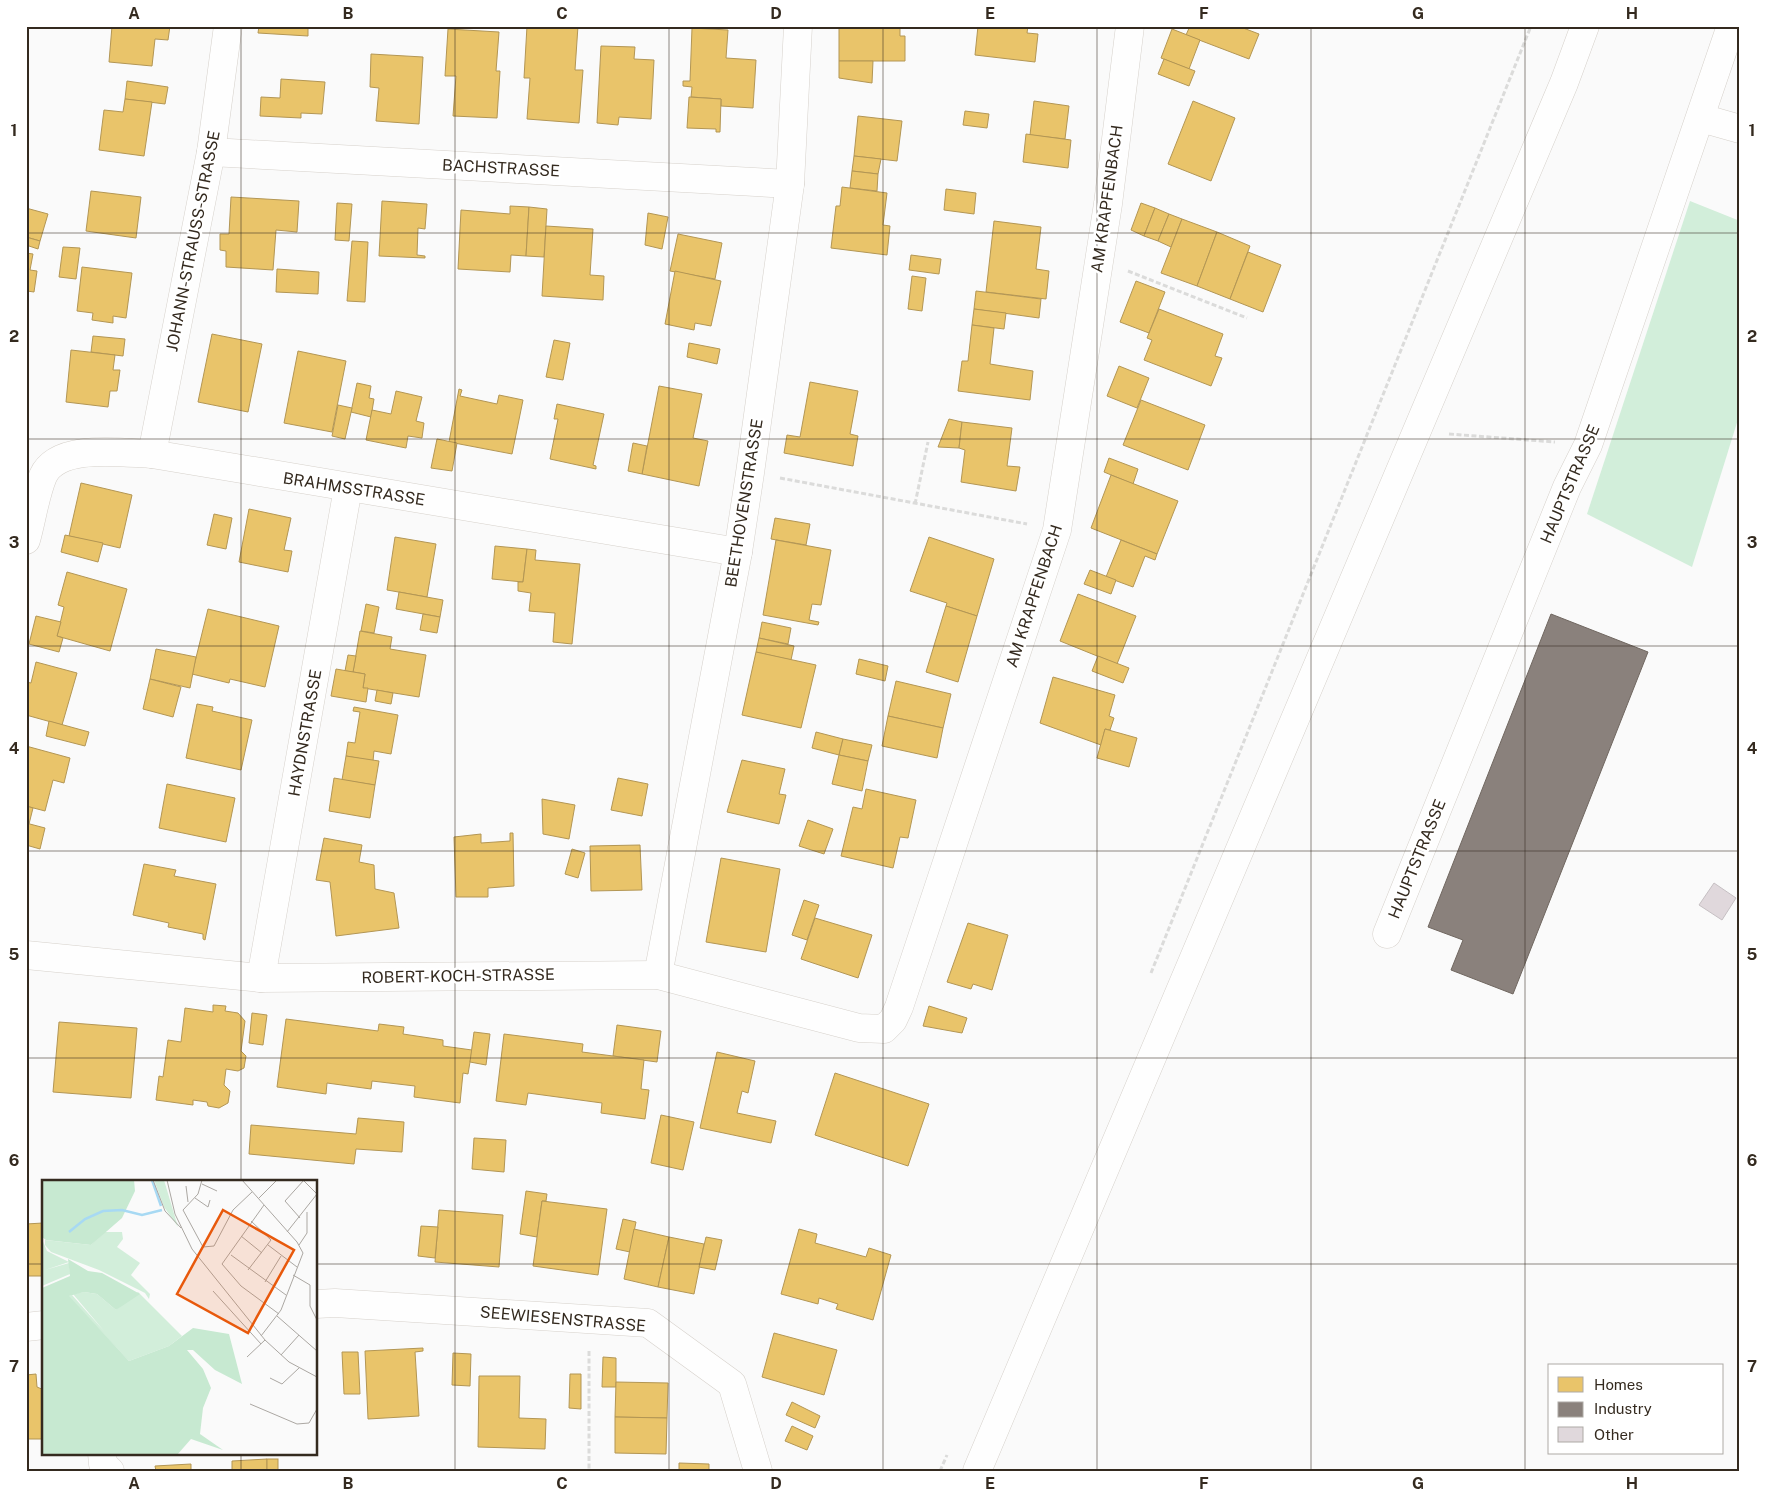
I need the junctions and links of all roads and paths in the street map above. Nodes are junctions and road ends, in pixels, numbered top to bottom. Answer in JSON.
{"nodes":[{"id":1,"x":228,"y":26,"type":"edge"},
{"id":2,"x":798,"y":26,"type":"edge"},
{"id":3,"x":1130,"y":26,"type":"edge"},
{"id":4,"x":1532,"y":26,"type":"edge"},
{"id":5,"x":1585,"y":26,"type":"edge"},
{"id":6,"x":1732,"y":26,"type":"edge"},
{"id":7,"x":1701,"y":118,"type":"junction"},
{"id":8,"x":1740,"y":129,"type":"edge"},
{"id":9,"x":211,"y":152,"type":"junction"},
{"id":10,"x":790,"y":184,"type":"junction"},
{"id":11,"x":1099,"y":260,"type":"junction"},
{"id":12,"x":1247,"y":318,"type":"dead end"},
{"id":13,"x":1418,"y":431,"type":"junction"},
{"id":14,"x":928,"y":442,"type":"dead end"},
{"id":15,"x":1588,"y":445,"type":"junction"},
{"id":16,"x":152,"y":454,"type":"junction"},
{"id":17,"x":750,"y":473,"type":"junction"},
{"id":18,"x":348,"y":488,"type":"junction"},
{"id":19,"x":915,"y":504,"type":"junction"},
{"id":20,"x":1057,"y":530,"type":"junction"},
{"id":21,"x":26,"y":540,"type":"edge"},
{"id":22,"x":738,"y":552,"type":"junction"},
{"id":23,"x":1387,"y":934,"type":"dead end"},
{"id":24,"x":26,"y":955,"type":"edge"},
{"id":25,"x":658,"y":974,"type":"junction"},
{"id":26,"x":1149,"y":976,"type":"dead end"},
{"id":27,"x":261,"y":978,"type":"junction"},
{"id":28,"x":884,"y":1029,"type":"joint"},
{"id":29,"x":318,"y":1304,"type":"edge"},
{"id":30,"x":588,"y":1320,"type":"junction"},
{"id":31,"x":42,"y":1325,"type":"edge"},
{"id":32,"x":26,"y":1327,"type":"edge"},
{"id":33,"x":948,"y":1453,"type":"dead end"},
{"id":34,"x":589,"y":1471,"type":"edge"},
{"id":35,"x":758,"y":1471,"type":"edge"},
{"id":36,"x":940,"y":1471,"type":"edge"},
{"id":37,"x":977,"y":1471,"type":"edge"}],
"edges":[{"from":1,"to":9,"type":"street","name":"JOHANN-STRAUSS-STRASSE"},
{"from":2,"to":10,"type":"street","name":"BEETHOVENSTRASSE"},
{"from":3,"to":11,"type":"street","name":"AM KRAPFENBACH"},
{"from":4,"to":26,"type":"path"},
{"from":5,"to":13,"type":"street"},
{"from":6,"to":7,"type":"street","name":"HAUPTSTRASSE"},
{"from":7,"to":8,"type":"street"},
{"from":7,"to":15,"type":"street","name":"HAUPTSTRASSE"},
{"from":9,"to":10,"type":"street","name":"BACHSTRASSE"},
{"from":9,"to":16,"type":"street","name":"JOHANN-STRAUSS-STRASSE"},
{"from":10,"to":17,"type":"street","name":"BEETHOVENSTRASSE"},
{"from":11,"to":12,"type":"path"},
{"from":11,"to":20,"type":"street","name":"AM KRAPFENBACH"},
{"from":13,"to":15,"type":"path"},
{"from":13,"to":37,"type":"street"},
{"from":14,"to":19,"type":"path"},
{"from":15,"to":23,"type":"street","name":"HAUPTSTRASSE"},
{"from":16,"to":18,"type":"street","name":"BRAHMSSTRASSE"},
{"from":16,"to":21,"type":"street","name":"BRAHMSSTRASSE"},
{"from":17,"to":19,"type":"path"},
{"from":17,"to":22,"type":"street","name":"BEETHOVENSTRASSE"},
{"from":18,"to":22,"type":"street","name":"BRAHMSSTRASSE"},
{"from":18,"to":27,"type":"street","name":"HAYDNSTRASSE"},
{"from":19,"to":20,"type":"path"},
{"from":20,"to":28,"type":"street","name":"AM KRAPFENBACH"},
{"from":22,"to":25,"type":"street","name":"BEETHOVENSTRASSE"},
{"from":24,"to":27,"type":"street","name":"ROBERT-KOCH-STRASSE"},
{"from":25,"to":27,"type":"street","name":"ROBERT-KOCH-STRASSE"},
{"from":25,"to":28,"type":"street","name":"ROBERT-KOCH-STRASSE"},
{"from":29,"to":30,"type":"street","name":"SEEWIESENSTRASSE"},
{"from":30,"to":34,"type":"path"},
{"from":30,"to":35,"type":"street","name":"SEEWIESENSTRASSE"},
{"from":31,"to":32,"type":"street"},
{"from":33,"to":36,"type":"path"}]}
